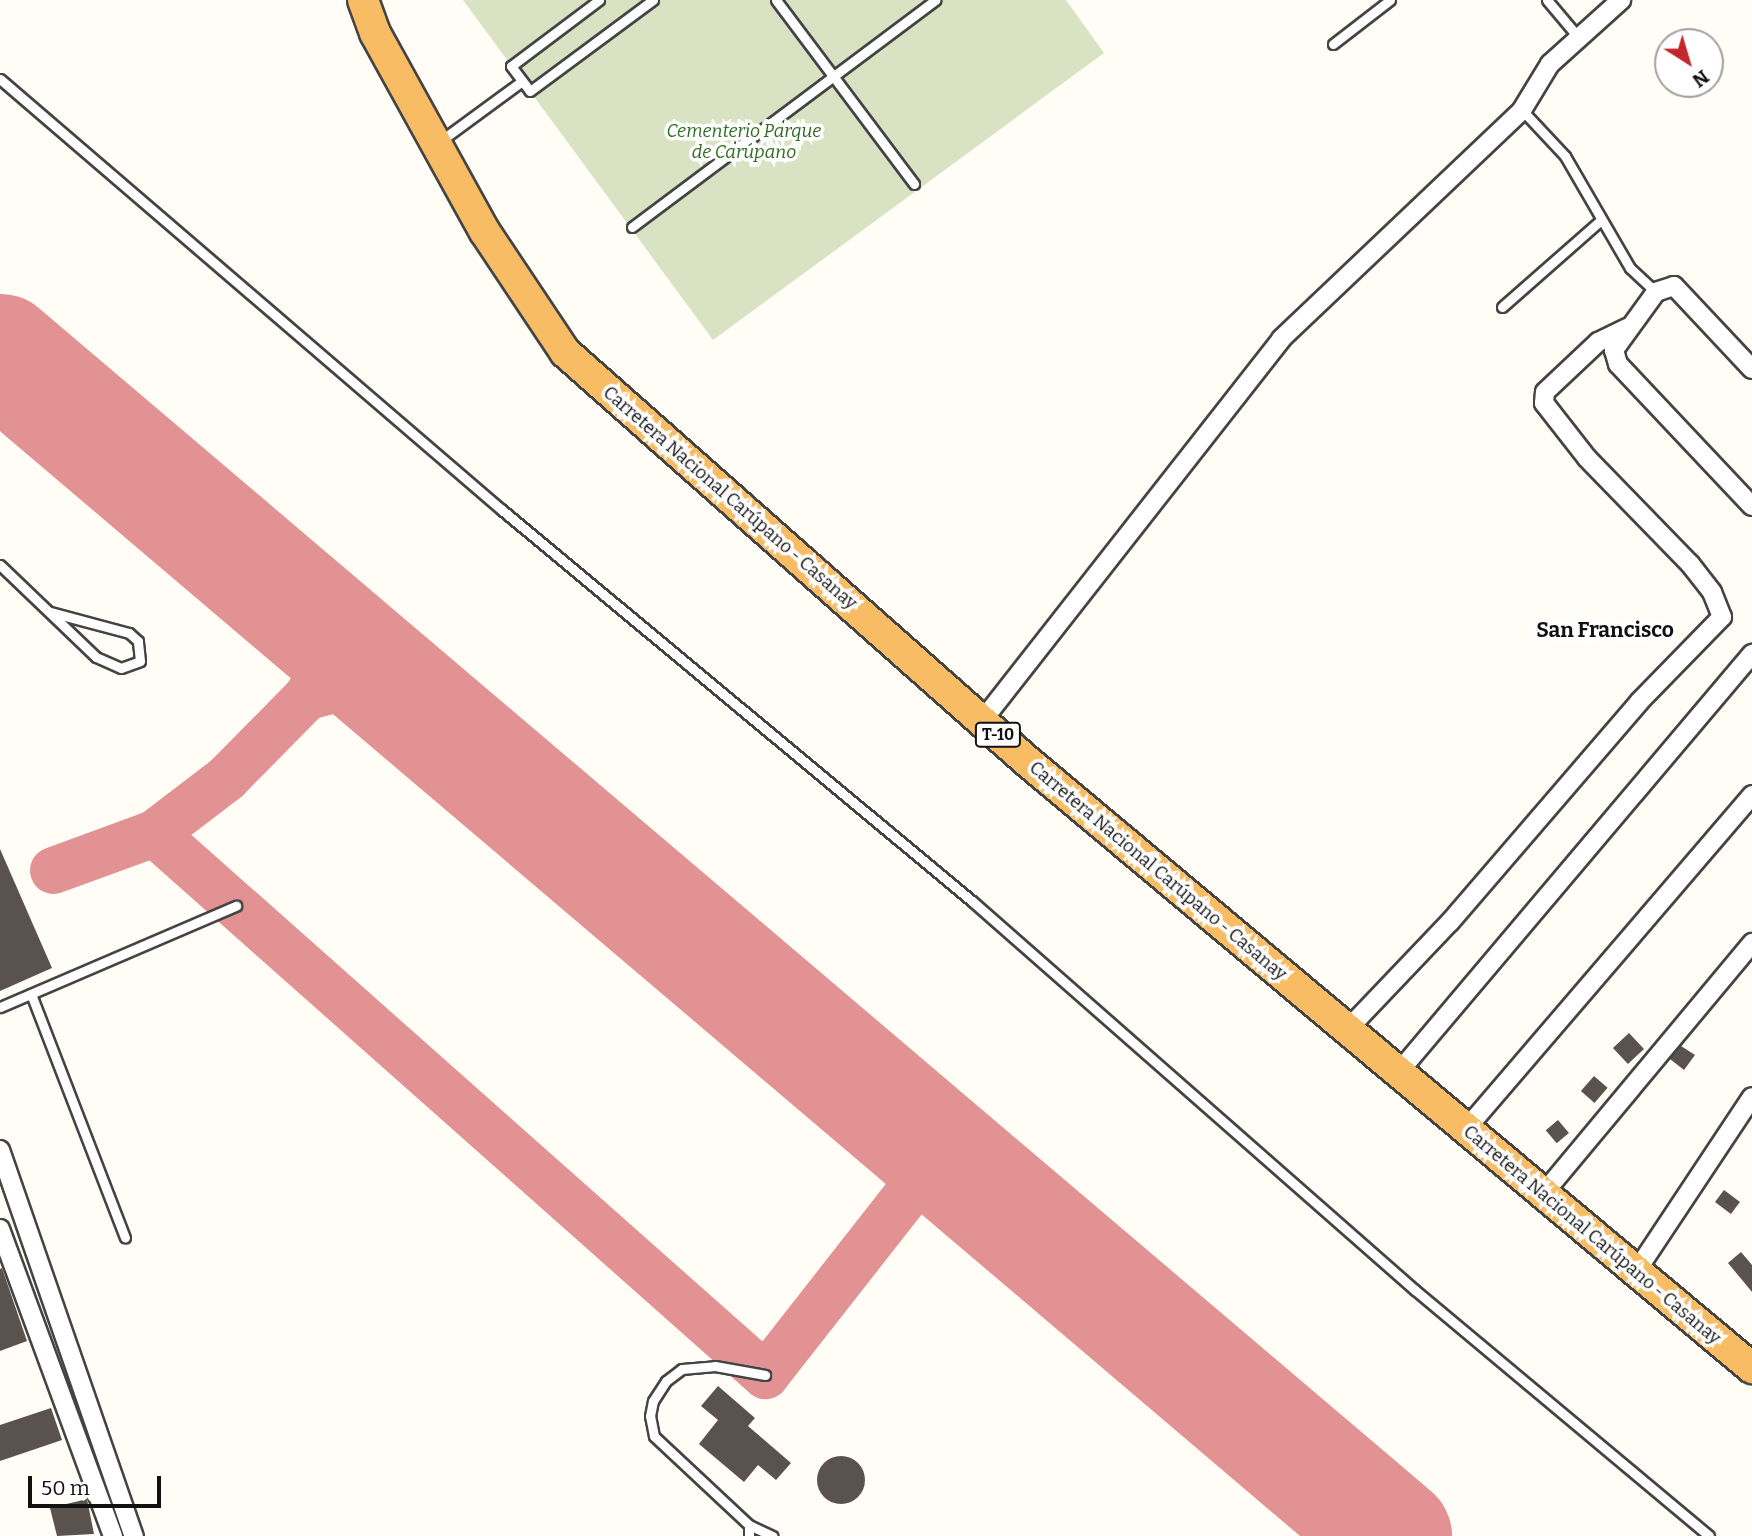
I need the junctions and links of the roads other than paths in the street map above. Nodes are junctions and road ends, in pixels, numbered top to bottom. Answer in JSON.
{"nodes":[{"id":1,"x":363,"y":0,"type":"edge"},
{"id":2,"x":600,"y":0,"type":"edge"},
{"id":3,"x":653,"y":0,"type":"edge"},
{"id":4,"x":776,"y":0,"type":"edge"},
{"id":5,"x":935,"y":0,"type":"edge"},
{"id":6,"x":1390,"y":0,"type":"edge"},
{"id":7,"x":1547,"y":0,"type":"edge"},
{"id":8,"x":1621,"y":0,"type":"edge"},
{"id":9,"x":1579,"y":38,"type":"junction"},
{"id":10,"x":1333,"y":44,"type":"dead end"},
{"id":11,"x":833,"y":77,"type":"junction"},
{"id":12,"x":0,"y":79,"type":"edge"},
{"id":13,"x":522,"y":80,"type":"junction"},
{"id":14,"x":1522,"y":110,"type":"junction"},
{"id":15,"x":436,"y":145,"type":"junction"},
{"id":16,"x":914,"y":184,"type":"dead end"},
{"id":17,"x":1600,"y":221,"type":"junction"},
{"id":18,"x":632,"y":227,"type":"dead end"},
{"id":19,"x":1657,"y":292,"type":"junction"},
{"id":20,"x":1502,"y":307,"type":"dead end"},
{"id":21,"x":1627,"y":328,"type":"junction"},
{"id":22,"x":1752,"y":369,"type":"edge"},
{"id":23,"x":1752,"y":506,"type":"edge"},
{"id":24,"x":0,"y":565,"type":"edge"},
{"id":25,"x":50,"y":612,"type":"junction"},
{"id":26,"x":1752,"y":654,"type":"edge"},
{"id":27,"x":982,"y":721,"type":"junction"},
{"id":28,"x":1752,"y":795,"type":"edge"},
{"id":29,"x":236,"y":906,"type":"dead end"},
{"id":30,"x":1752,"y":943,"type":"edge"},
{"id":31,"x":31,"y":994,"type":"junction"},
{"id":32,"x":0,"y":1007,"type":"edge"},
{"id":33,"x":1347,"y":1030,"type":"junction"},
{"id":34,"x":1398,"y":1073,"type":"junction"},
{"id":35,"x":1752,"y":1097,"type":"edge"},
{"id":36,"x":1466,"y":1129,"type":"junction"},
{"id":37,"x":0,"y":1150,"type":"edge"},
{"id":38,"x":1543,"y":1194,"type":"junction"},
{"id":39,"x":0,"y":1229,"type":"edge"},
{"id":40,"x":124,"y":1238,"type":"dead end"},
{"id":41,"x":1636,"y":1273,"type":"junction"},
{"id":42,"x":50,"y":1293,"type":"junction"},
{"id":43,"x":28,"y":1301,"type":"junction"},
{"id":44,"x":1752,"y":1368,"type":"edge"},
{"id":45,"x":765,"y":1375,"type":"dead end"},
{"id":46,"x":749,"y":1525,"type":"junction"},
{"id":47,"x":113,"y":1536,"type":"edge"},
{"id":48,"x":134,"y":1536,"type":"edge"},
{"id":49,"x":749,"y":1536,"type":"edge"},
{"id":50,"x":773,"y":1536,"type":"edge"},
{"id":51,"x":1709,"y":1536,"type":"edge"}],
"edges":[{"from":1,"to":15,"type":"highway","name":"Carretera Nacional Carúpano - Casanay","number":"T-10"},
{"from":2,"to":13,"type":"lane"},
{"from":3,"to":13,"type":"lane"},
{"from":4,"to":11,"type":"lane"},
{"from":5,"to":11,"type":"lane"},
{"from":6,"to":10,"type":"lane"},
{"from":7,"to":9,"type":"lane"},
{"from":8,"to":9,"type":"street"},
{"from":9,"to":14,"type":"street"},
{"from":11,"to":16,"type":"lane"},
{"from":11,"to":18,"type":"lane"},
{"from":12,"to":51,"type":"lane"},
{"from":13,"to":15,"type":"lane"},
{"from":14,"to":17,"type":"lane"},
{"from":14,"to":27,"type":"street"},
{"from":15,"to":27,"type":"highway","name":"Carretera Nacional Carúpano - Casanay","number":"T-10"},
{"from":17,"to":19,"type":"lane"},
{"from":17,"to":20,"type":"lane"},
{"from":19,"to":21,"type":"street"},
{"from":19,"to":22,"type":"street"},
{"from":21,"to":23,"type":"street"},
{"from":21,"to":33,"type":"street"},
{"from":24,"to":25,"type":"lane"},
{"from":25,"to":25,"type":"lane"},
{"from":26,"to":34,"type":"street"},
{"from":27,"to":33,"type":"highway","name":"Carretera Nacional Carúpano - Casanay","number":"T-10"},
{"from":28,"to":36,"type":"street"},
{"from":29,"to":31,"type":"lane"},
{"from":30,"to":38,"type":"street"},
{"from":31,"to":32,"type":"lane"},
{"from":31,"to":40,"type":"lane"},
{"from":33,"to":34,"type":"highway","name":"Carretera Nacional Carúpano - Casanay","number":"T-10"},
{"from":34,"to":36,"type":"highway","name":"Carretera Nacional Carúpano - Casanay","number":"T-10"},
{"from":35,"to":41,"type":"street"},
{"from":36,"to":38,"type":"highway","name":"Carretera Nacional Carúpano - Casanay","number":"T-10"},
{"from":37,"to":42,"type":"street"},
{"from":38,"to":41,"type":"highway","name":"Carretera Nacional Carúpano - Casanay","number":"T-10"},
{"from":39,"to":43,"type":"street"},
{"from":41,"to":44,"type":"highway","name":"Carretera Nacional Carúpano - Casanay","number":"T-10"},
{"from":42,"to":43,"type":"street"},
{"from":42,"to":48,"type":"street"},
{"from":43,"to":47,"type":"street"},
{"from":45,"to":46,"type":"lane"},
{"from":46,"to":49,"type":"lane"},
{"from":46,"to":50,"type":"lane"}]}
